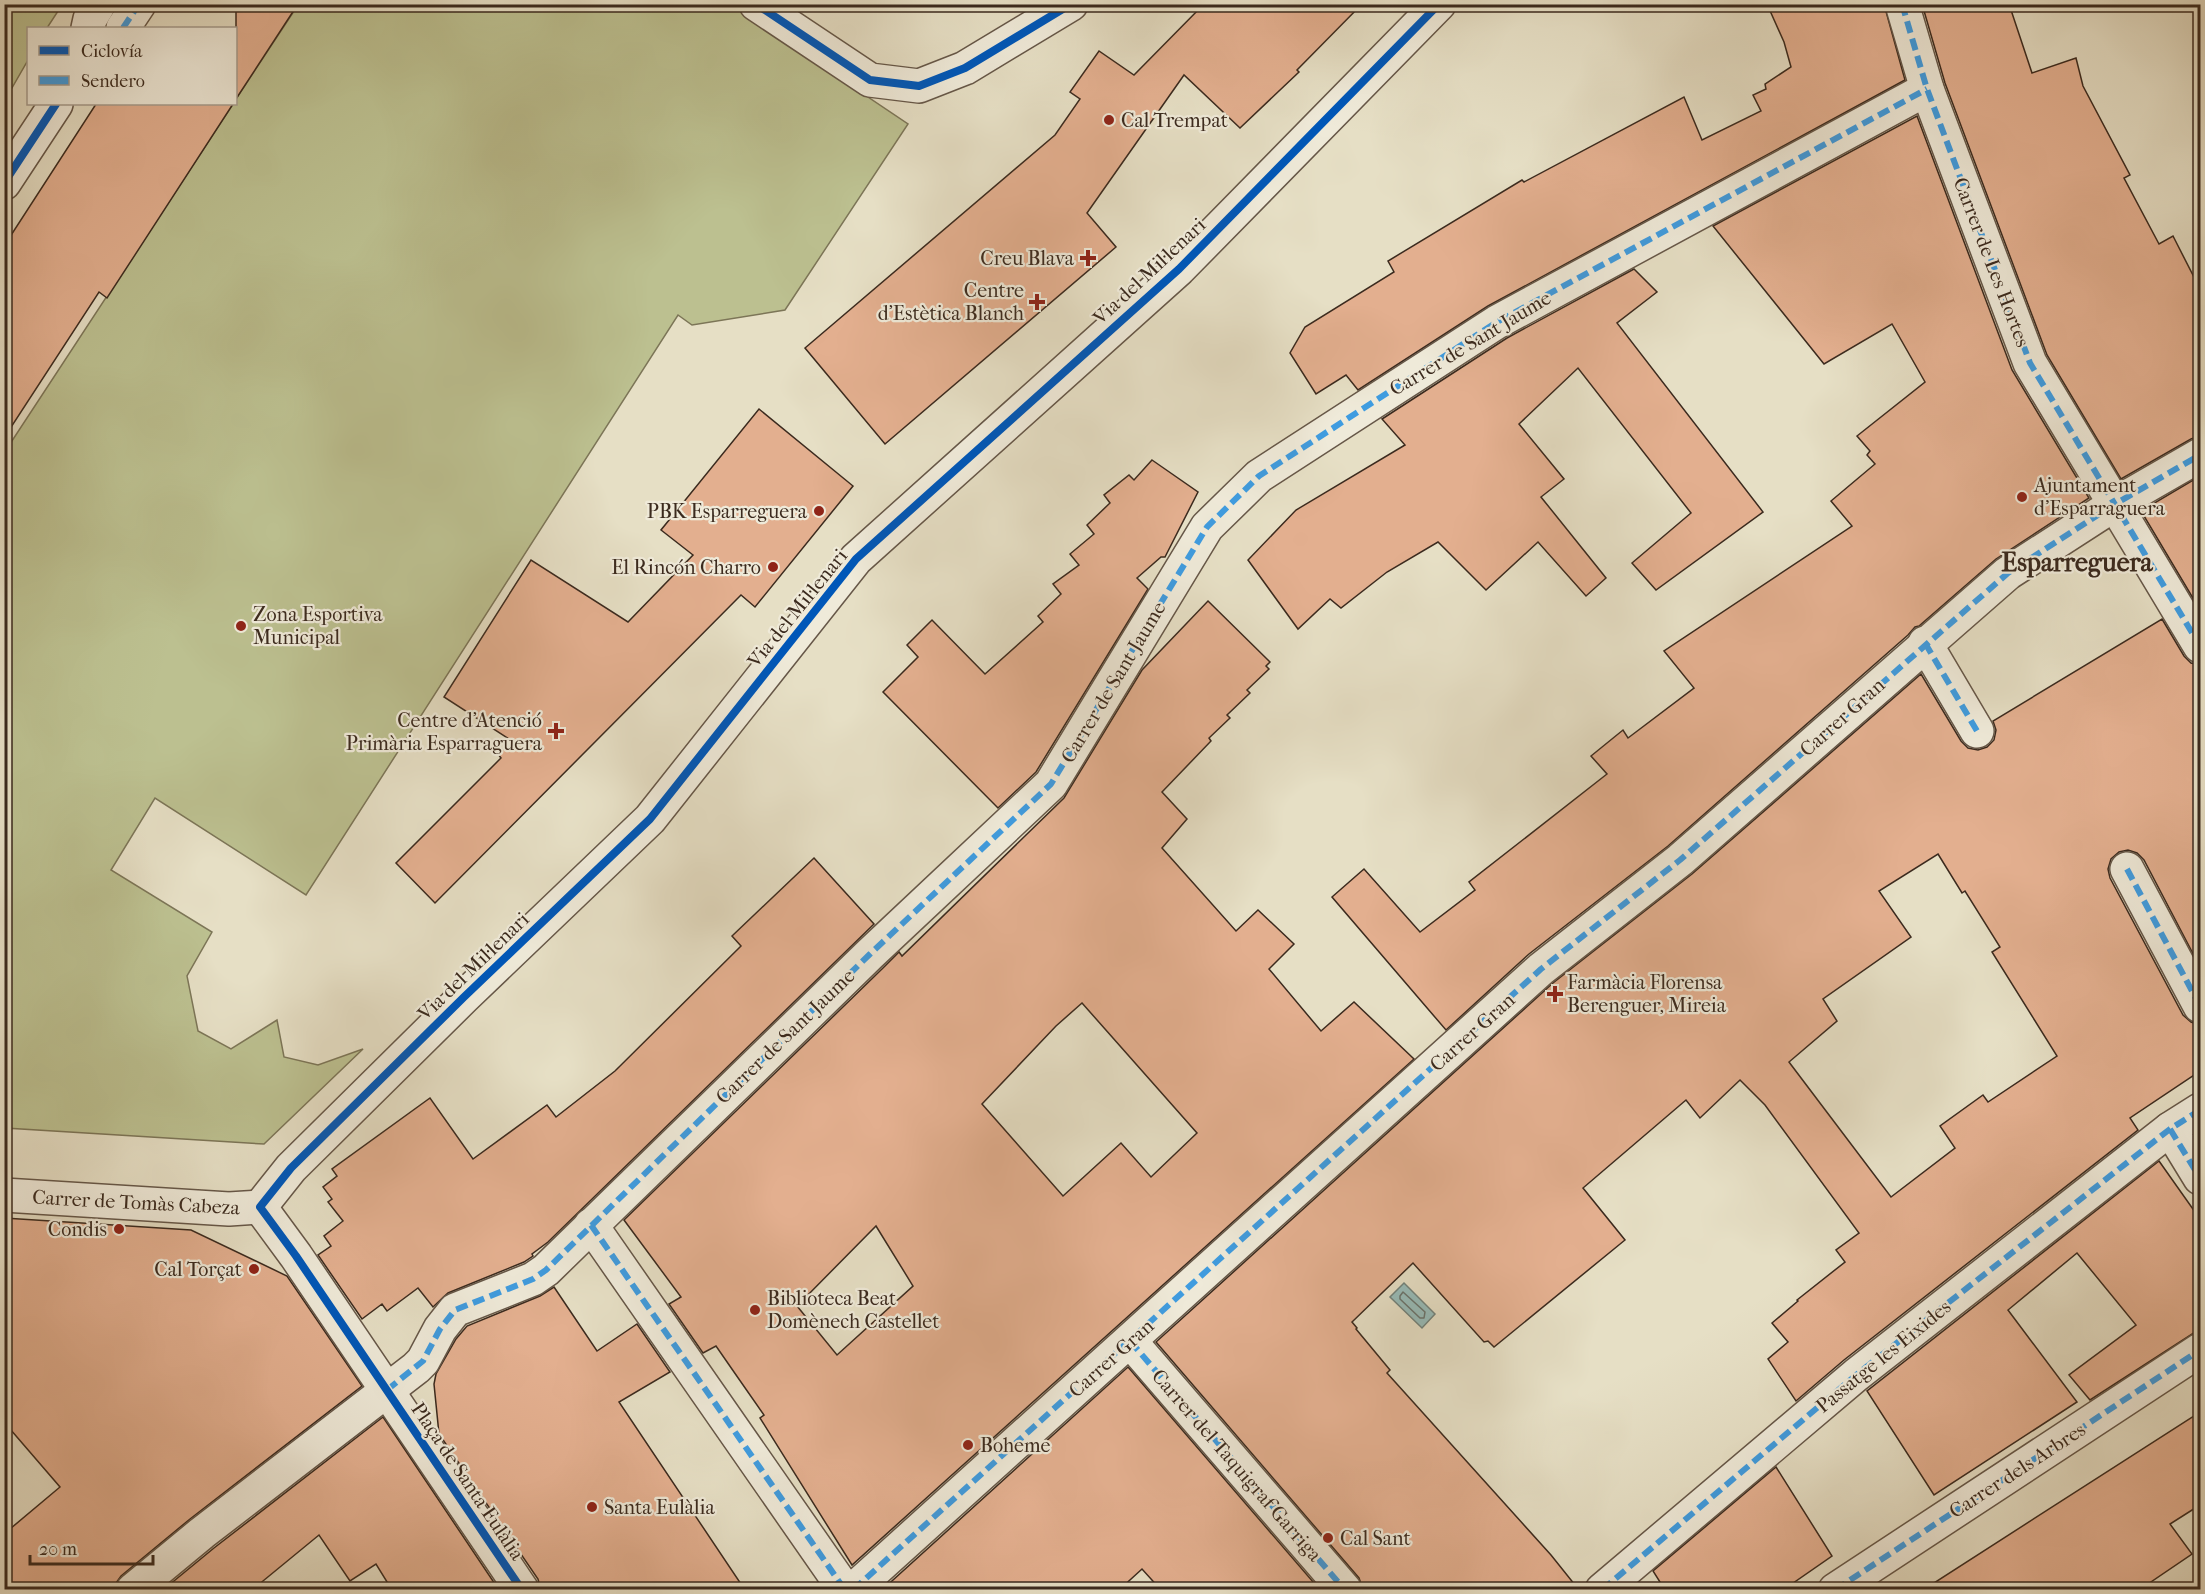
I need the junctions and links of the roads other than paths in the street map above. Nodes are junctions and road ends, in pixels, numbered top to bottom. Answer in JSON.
{"nodes":[{"id":1,"x":99,"y":4,"type":"edge"},
{"id":2,"x":138,"y":4,"type":"edge"},
{"id":3,"x":756,"y":4,"type":"edge"},
{"id":4,"x":1071,"y":4,"type":"edge"},
{"id":5,"x":1439,"y":4,"type":"edge"},
{"id":6,"x":1902,"y":4,"type":"edge"},
{"id":7,"x":88,"y":27,"type":"edge"},
{"id":8,"x":124,"y":27,"type":"edge"},
{"id":9,"x":1927,"y":88,"type":"junction"},
{"id":10,"x":55,"y":105,"type":"edge"},
{"id":11,"x":4,"y":183,"type":"edge"},
{"id":12,"x":2200,"y":455,"type":"edge"},
{"id":13,"x":2115,"y":504,"type":"junction"},
{"id":14,"x":1925,"y":643,"type":"junction"},
{"id":15,"x":2200,"y":646,"type":"edge"},
{"id":16,"x":1977,"y":731,"type":"dead end"},
{"id":17,"x":2127,"y":869,"type":"dead end"},
{"id":18,"x":2200,"y":1006,"type":"edge"},
{"id":19,"x":2185,"y":1120,"type":"edge"},
{"id":20,"x":2200,"y":1178,"type":"edge"},
{"id":21,"x":4,"y":1195,"type":"edge"},
{"id":22,"x":260,"y":1207,"type":"junction"},
{"id":23,"x":591,"y":1225,"type":"junction"},
{"id":24,"x":1130,"y":1341,"type":"junction"},
{"id":25,"x":2200,"y":1350,"type":"edge"},
{"id":26,"x":387,"y":1390,"type":"junction"},
{"id":27,"x":133,"y":1590,"type":"edge"},
{"id":28,"x":522,"y":1590,"type":"edge"},
{"id":29,"x":845,"y":1590,"type":"edge"},
{"id":30,"x":853,"y":1590,"type":"edge"},
{"id":31,"x":1345,"y":1590,"type":"edge"},
{"id":32,"x":1602,"y":1590,"type":"edge"},
{"id":33,"x":1835,"y":1590,"type":"edge"}],
"edges":[{"from":1,"to":7,"type":"street"},
{"from":2,"to":8,"type":"street"},
{"from":3,"to":4,"type":"street"},
{"from":5,"to":22,"type":"street","name":"Via del Mil·lenari"},
{"from":6,"to":9,"type":"street","name":"Carrer de Les Hortes"},
{"from":9,"to":13,"type":"street","name":"Carrer de Les Hortes"},
{"from":9,"to":23,"type":"street","name":"Carrer de Sant Jaume"},
{"from":10,"to":11,"type":"street"},
{"from":12,"to":13,"type":"street","name":"Carrer Gran"},
{"from":13,"to":14,"type":"street","name":"Carrer Gran"},
{"from":13,"to":15,"type":"street","name":"Carrer de Les Hortes"},
{"from":14,"to":16,"type":"street"},
{"from":14,"to":24,"type":"street","name":"Carrer Gran"},
{"from":17,"to":18,"type":"street"},
{"from":19,"to":20,"type":"street"},
{"from":19,"to":32,"type":"street","name":"Passatge les Eixides"},
{"from":21,"to":22,"type":"street","name":"Carrer de Tomàs Cabeza"},
{"from":22,"to":26,"type":"street","name":"Carrer de Tomàs Cabeza"},
{"from":23,"to":26,"type":"street","name":"Carrer de Sant Jaume"},
{"from":23,"to":29,"type":"street"},
{"from":24,"to":30,"type":"street","name":"Carrer Gran"},
{"from":24,"to":31,"type":"street","name":"Carrer del Taquigraf Garriga"},
{"from":25,"to":33,"type":"street","name":"Carrer dels Arbres"},
{"from":26,"to":27,"type":"street","name":"Carrer de Sant Jaume"},
{"from":26,"to":28,"type":"street","name":"Plaça de Santa Eulàlia"}]}
